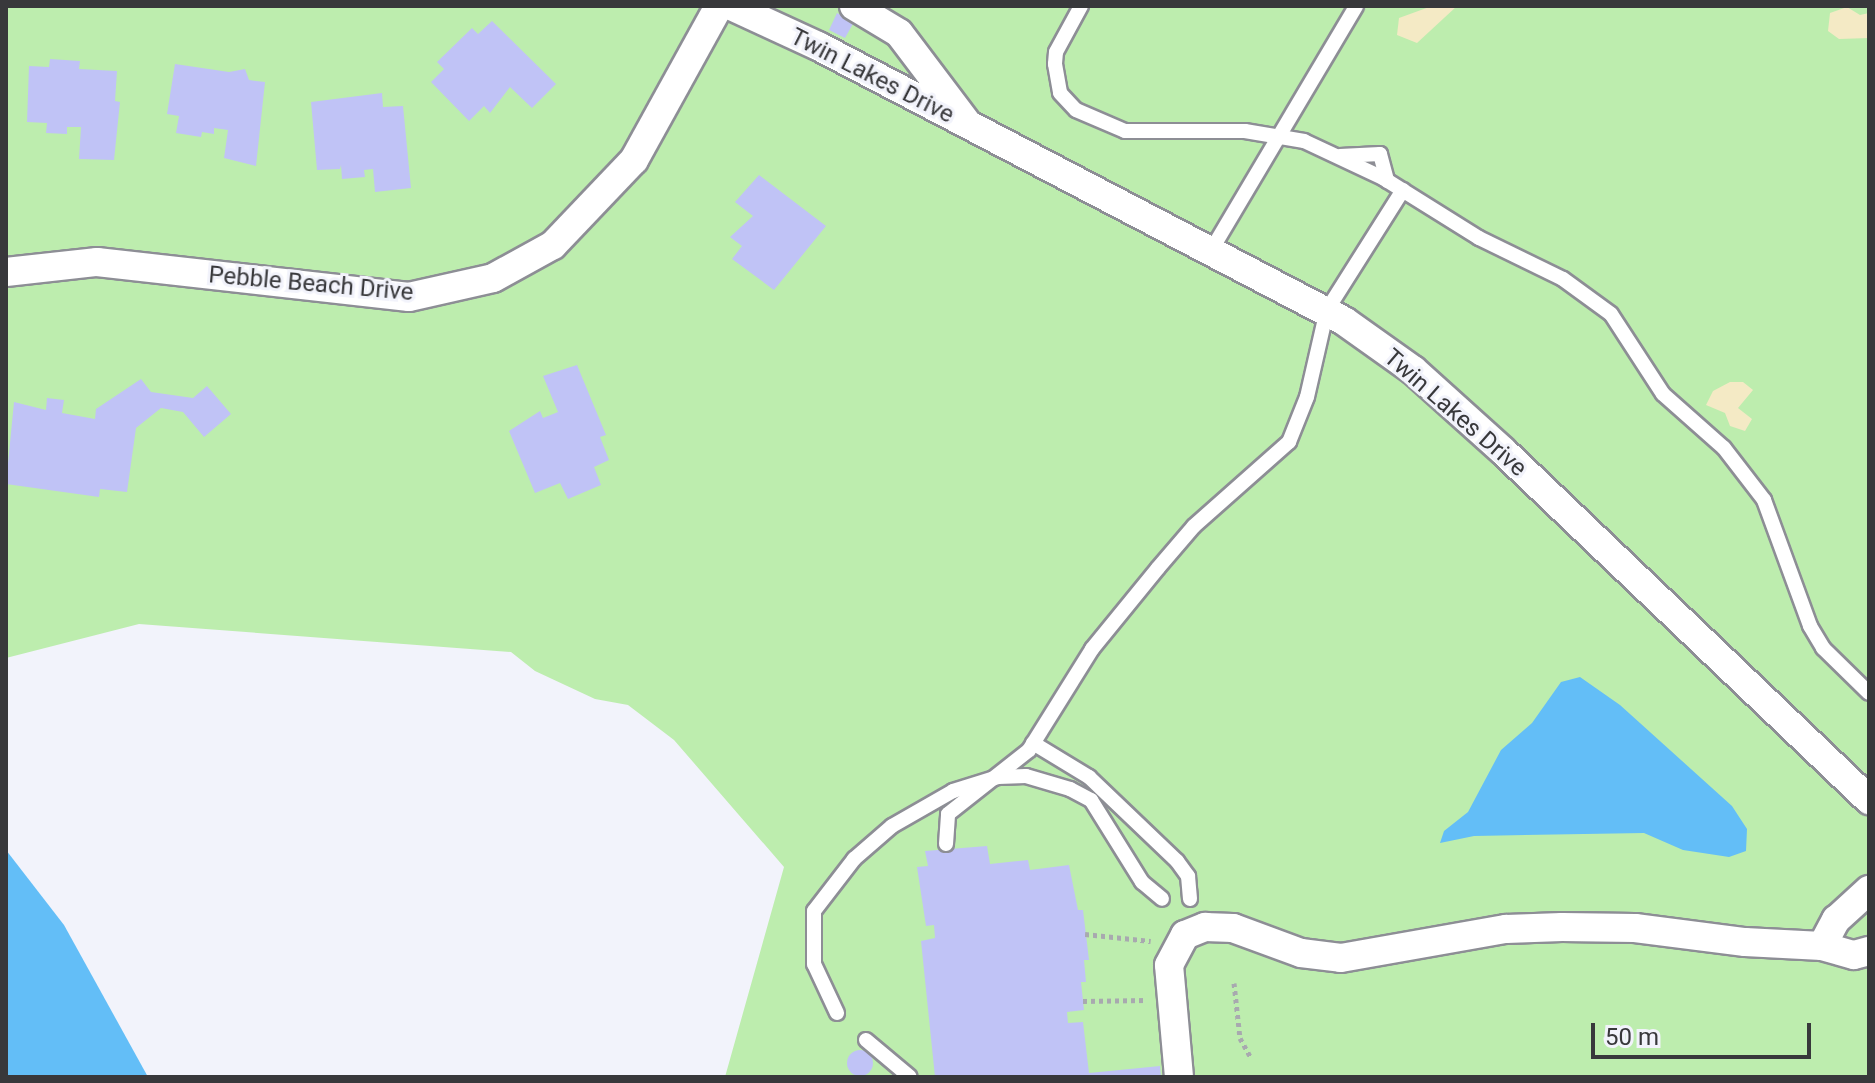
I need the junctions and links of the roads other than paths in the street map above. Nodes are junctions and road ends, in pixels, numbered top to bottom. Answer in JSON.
{"nodes":[{"id":1,"x":719,"y":6,"type":"edge"},
{"id":2,"x":731,"y":6,"type":"edge"},
{"id":3,"x":854,"y":6,"type":"edge"},
{"id":4,"x":1081,"y":6,"type":"edge"},
{"id":5,"x":1356,"y":6,"type":"edge"},
{"id":6,"x":969,"y":127,"type":"junction"},
{"id":7,"x":1282,"y":133,"type":"junction"},
{"id":8,"x":1403,"y":190,"type":"junction"},
{"id":9,"x":1212,"y":249,"type":"junction"},
{"id":10,"x":6,"y":272,"type":"edge"},
{"id":11,"x":1327,"y":310,"type":"junction"},
{"id":12,"x":1869,"y":693,"type":"edge"},
{"id":13,"x":1033,"y":743,"type":"junction"},
{"id":14,"x":998,"y":777,"type":"junction"},
{"id":15,"x":1869,"y":800,"type":"edge"},
{"id":16,"x":946,"y":844,"type":"dead end"},
{"id":17,"x":1869,"y":890,"type":"edge"},
{"id":18,"x":1162,"y":899,"type":"dead end"},
{"id":19,"x":1190,"y":899,"type":"dead end"},
{"id":20,"x":1822,"y":946,"type":"junction"},
{"id":21,"x":1869,"y":951,"type":"edge"},
{"id":22,"x":837,"y":1013,"type":"dead end"},
{"id":23,"x":866,"y":1040,"type":"dead end"},
{"id":24,"x":910,"y":1077,"type":"edge"},
{"id":25,"x":1179,"y":1077,"type":"edge"}],
"edges":[{"from":1,"to":10,"type":"street","name":"Pebble Beach Drive"},
{"from":2,"to":6,"type":"street","name":"Twin Lakes Drive"},
{"from":3,"to":6,"type":"street","name":"Twin Lakes Drive"},
{"from":4,"to":7,"type":"lane"},
{"from":5,"to":7,"type":"lane"},
{"from":6,"to":9,"type":"street","name":"Twin Lakes Drive"},
{"from":7,"to":8,"type":"lane"},
{"from":7,"to":9,"type":"lane"},
{"from":8,"to":11,"type":"lane"},
{"from":8,"to":12,"type":"lane"},
{"from":9,"to":11,"type":"street","name":"Twin Lakes Drive"},
{"from":11,"to":13,"type":"lane"},
{"from":11,"to":15,"type":"street","name":"Twin Lakes Drive"},
{"from":13,"to":14,"type":"lane"},
{"from":13,"to":19,"type":"lane"},
{"from":14,"to":16,"type":"lane"},
{"from":14,"to":18,"type":"lane"},
{"from":14,"to":22,"type":"lane"},
{"from":17,"to":20,"type":"street"},
{"from":20,"to":21,"type":"street"},
{"from":20,"to":25,"type":"street"},
{"from":23,"to":24,"type":"lane"}]}
